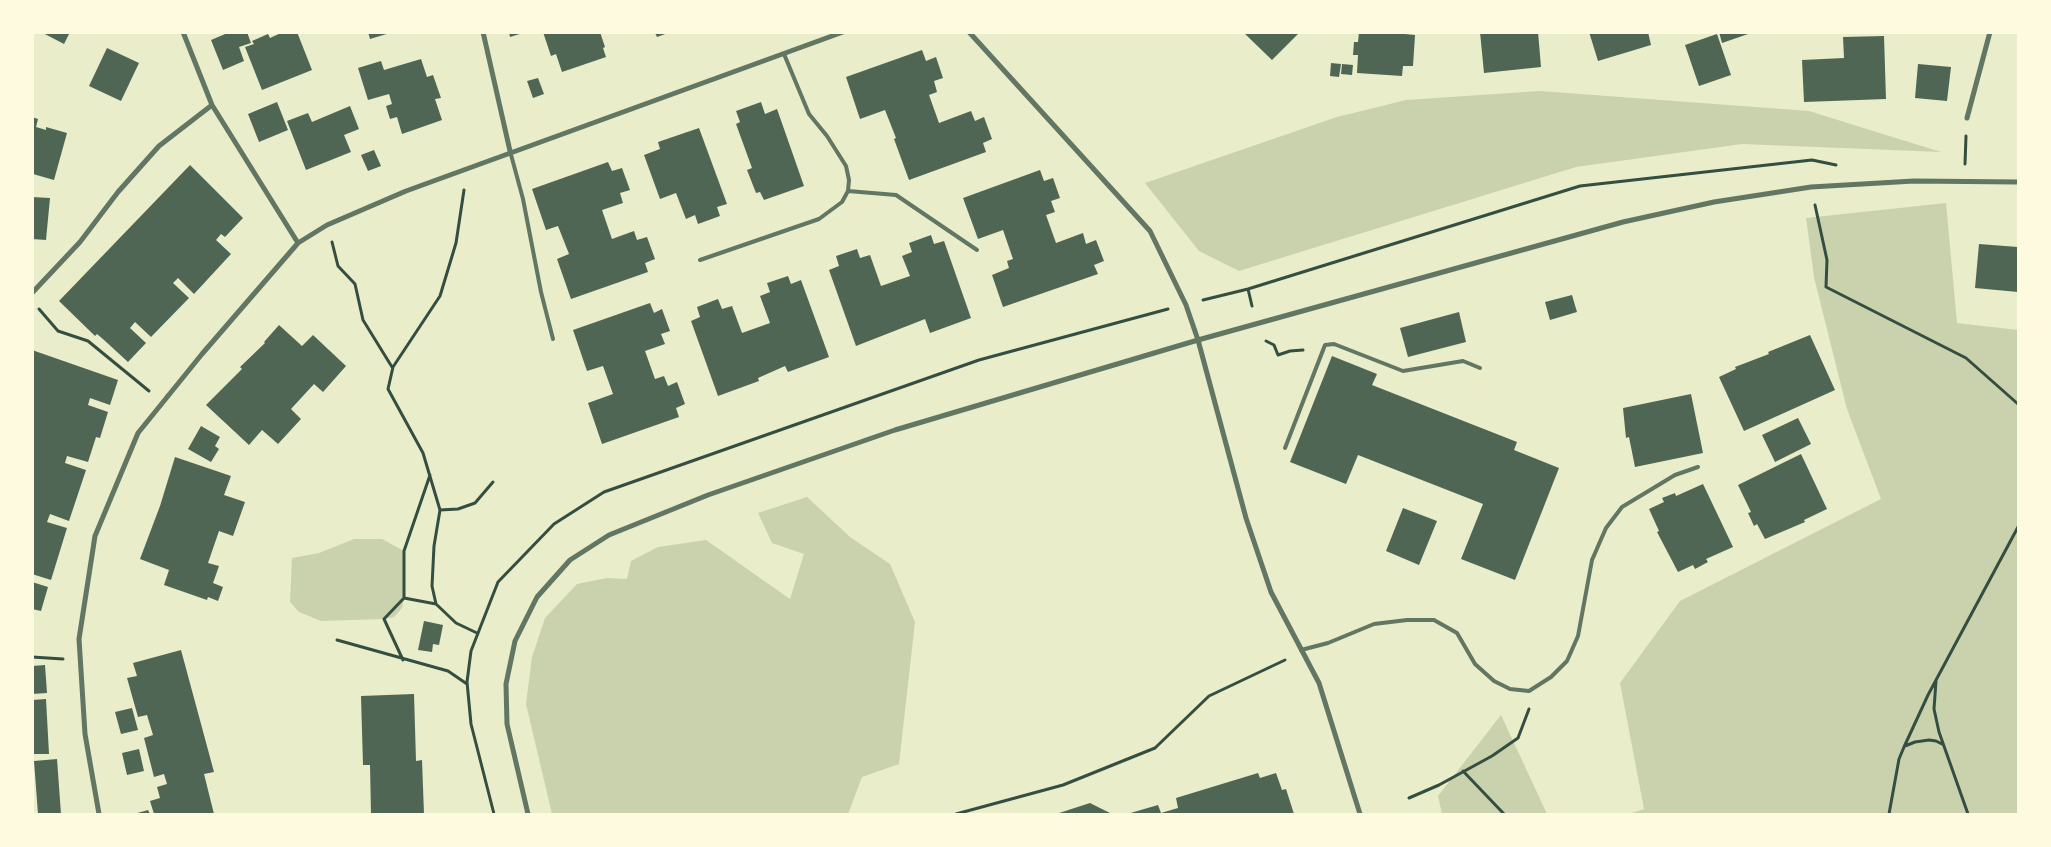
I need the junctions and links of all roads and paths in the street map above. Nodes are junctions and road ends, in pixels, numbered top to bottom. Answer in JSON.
{"nodes":[{"id":1,"x":183,"y":32,"type":"edge"},
{"id":2,"x":483,"y":32,"type":"edge"},
{"id":3,"x":843,"y":32,"type":"edge"},
{"id":4,"x":969,"y":32,"type":"edge"},
{"id":5,"x":1990,"y":32,"type":"edge"},
{"id":6,"x":784,"y":54,"type":"junction"},
{"id":7,"x":212,"y":104,"type":"junction"},
{"id":8,"x":1967,"y":118,"type":"joint"},
{"id":9,"x":510,"y":152,"type":"junction"},
{"id":10,"x":1812,"y":160,"type":"dead end"},
{"id":11,"x":467,"y":168,"type":"junction"},
{"id":12,"x":1965,"y":182,"type":"junction"},
{"id":13,"x":2018,"y":182,"type":"edge"},
{"id":14,"x":1811,"y":187,"type":"junction"},
{"id":15,"x":848,"y":192,"type":"junction"},
{"id":16,"x":327,"y":225,"type":"junction"},
{"id":17,"x":298,"y":243,"type":"junction"},
{"id":18,"x":977,"y":250,"type":"dead end"},
{"id":19,"x":700,"y":260,"type":"dead end"},
{"id":20,"x":1248,"y":289,"type":"dead end"},
{"id":21,"x":32,"y":293,"type":"edge"},
{"id":22,"x":32,"y":301,"type":"edge"},
{"id":23,"x":1253,"y":308,"type":"dead end"},
{"id":24,"x":553,"y":339,"type":"dead end"},
{"id":25,"x":1198,"y":340,"type":"junction"},
{"id":26,"x":1263,"y":340,"type":"dead end"},
{"id":27,"x":1322,"y":355,"type":"junction"},
{"id":28,"x":393,"y":367,"type":"junction"},
{"id":29,"x":1480,"y":368,"type":"dead end"},
{"id":30,"x":163,"y":402,"type":"junction"},
{"id":31,"x":2018,"y":404,"type":"edge"},
{"id":32,"x":1285,"y":448,"type":"dead end"},
{"id":33,"x":1698,"y":468,"type":"dead end"},
{"id":34,"x":430,"y":474,"type":"junction"},
{"id":35,"x":493,"y":482,"type":"dead end"},
{"id":36,"x":440,"y":510,"type":"junction"},
{"id":37,"x":2018,"y":526,"type":"edge"},
{"id":38,"x":404,"y":598,"type":"junction"},
{"id":39,"x":436,"y":604,"type":"junction"},
{"id":40,"x":477,"y":633,"type":"dead end"},
{"id":41,"x":337,"y":640,"type":"dead end"},
{"id":42,"x":1301,"y":650,"type":"junction"},
{"id":43,"x":32,"y":657,"type":"edge"},
{"id":44,"x":81,"y":660,"type":"junction"},
{"id":45,"x":403,"y":660,"type":"junction"},
{"id":46,"x":1936,"y":679,"type":"junction"},
{"id":47,"x":467,"y":684,"type":"dead end"},
{"id":48,"x":1530,"y":691,"type":"junction"},
{"id":49,"x":1943,"y":744,"type":"junction"},
{"id":50,"x":1904,"y":747,"type":"junction"},
{"id":51,"x":1463,"y":771,"type":"junction"},
{"id":52,"x":1409,"y":798,"type":"dead end"},
{"id":53,"x":99,"y":814,"type":"edge"},
{"id":54,"x":528,"y":814,"type":"edge"},
{"id":55,"x":956,"y":814,"type":"edge"},
{"id":56,"x":1360,"y":814,"type":"edge"},
{"id":57,"x":1504,"y":814,"type":"edge"},
{"id":58,"x":1889,"y":814,"type":"edge"},
{"id":59,"x":1968,"y":814,"type":"edge"}],
"edges":[{"from":1,"to":7,"type":"street"},
{"from":2,"to":9,"type":"street"},
{"from":3,"to":6,"type":"street"},
{"from":4,"to":25,"type":"street"},
{"from":5,"to":8,"type":"street"},
{"from":6,"to":9,"type":"street"},
{"from":6,"to":15,"type":"lane"},
{"from":7,"to":17,"type":"street"},
{"from":7,"to":21,"type":"street"},
{"from":8,"to":12,"type":"path"},
{"from":9,"to":11,"type":"street"},
{"from":9,"to":24,"type":"lane"},
{"from":10,"to":14,"type":"path"},
{"from":11,"to":16,"type":"street"},
{"from":11,"to":28,"type":"path"},
{"from":12,"to":13,"type":"street"},
{"from":12,"to":14,"type":"street"},
{"from":14,"to":25,"type":"street"},
{"from":14,"to":31,"type":"path"},
{"from":15,"to":18,"type":"lane"},
{"from":15,"to":19,"type":"lane"},
{"from":16,"to":17,"type":"street"},
{"from":16,"to":28,"type":"path"},
{"from":17,"to":30,"type":"street"},
{"from":20,"to":23,"type":"path"},
{"from":22,"to":30,"type":"path"},
{"from":25,"to":42,"type":"street"},
{"from":25,"to":54,"type":"street"},
{"from":26,"to":27,"type":"path"},
{"from":27,"to":29,"type":"lane"},
{"from":27,"to":32,"type":"lane"},
{"from":28,"to":34,"type":"path"},
{"from":30,"to":44,"type":"street"},
{"from":33,"to":48,"type":"lane"},
{"from":34,"to":36,"type":"path"},
{"from":34,"to":38,"type":"path"},
{"from":35,"to":36,"type":"path"},
{"from":36,"to":39,"type":"path"},
{"from":37,"to":46,"type":"path"},
{"from":38,"to":39,"type":"path"},
{"from":38,"to":45,"type":"path"},
{"from":39,"to":40,"type":"path"},
{"from":41,"to":45,"type":"path"},
{"from":42,"to":48,"type":"lane"},
{"from":42,"to":55,"type":"path"},
{"from":42,"to":56,"type":"street"},
{"from":43,"to":44,"type":"path"},
{"from":44,"to":53,"type":"street"},
{"from":45,"to":47,"type":"path"},
{"from":46,"to":49,"type":"path"},
{"from":46,"to":50,"type":"path"},
{"from":48,"to":51,"type":"path"},
{"from":49,"to":50,"type":"path"},
{"from":49,"to":59,"type":"path"},
{"from":50,"to":58,"type":"path"},
{"from":51,"to":52,"type":"path"},
{"from":51,"to":57,"type":"path"}]}
